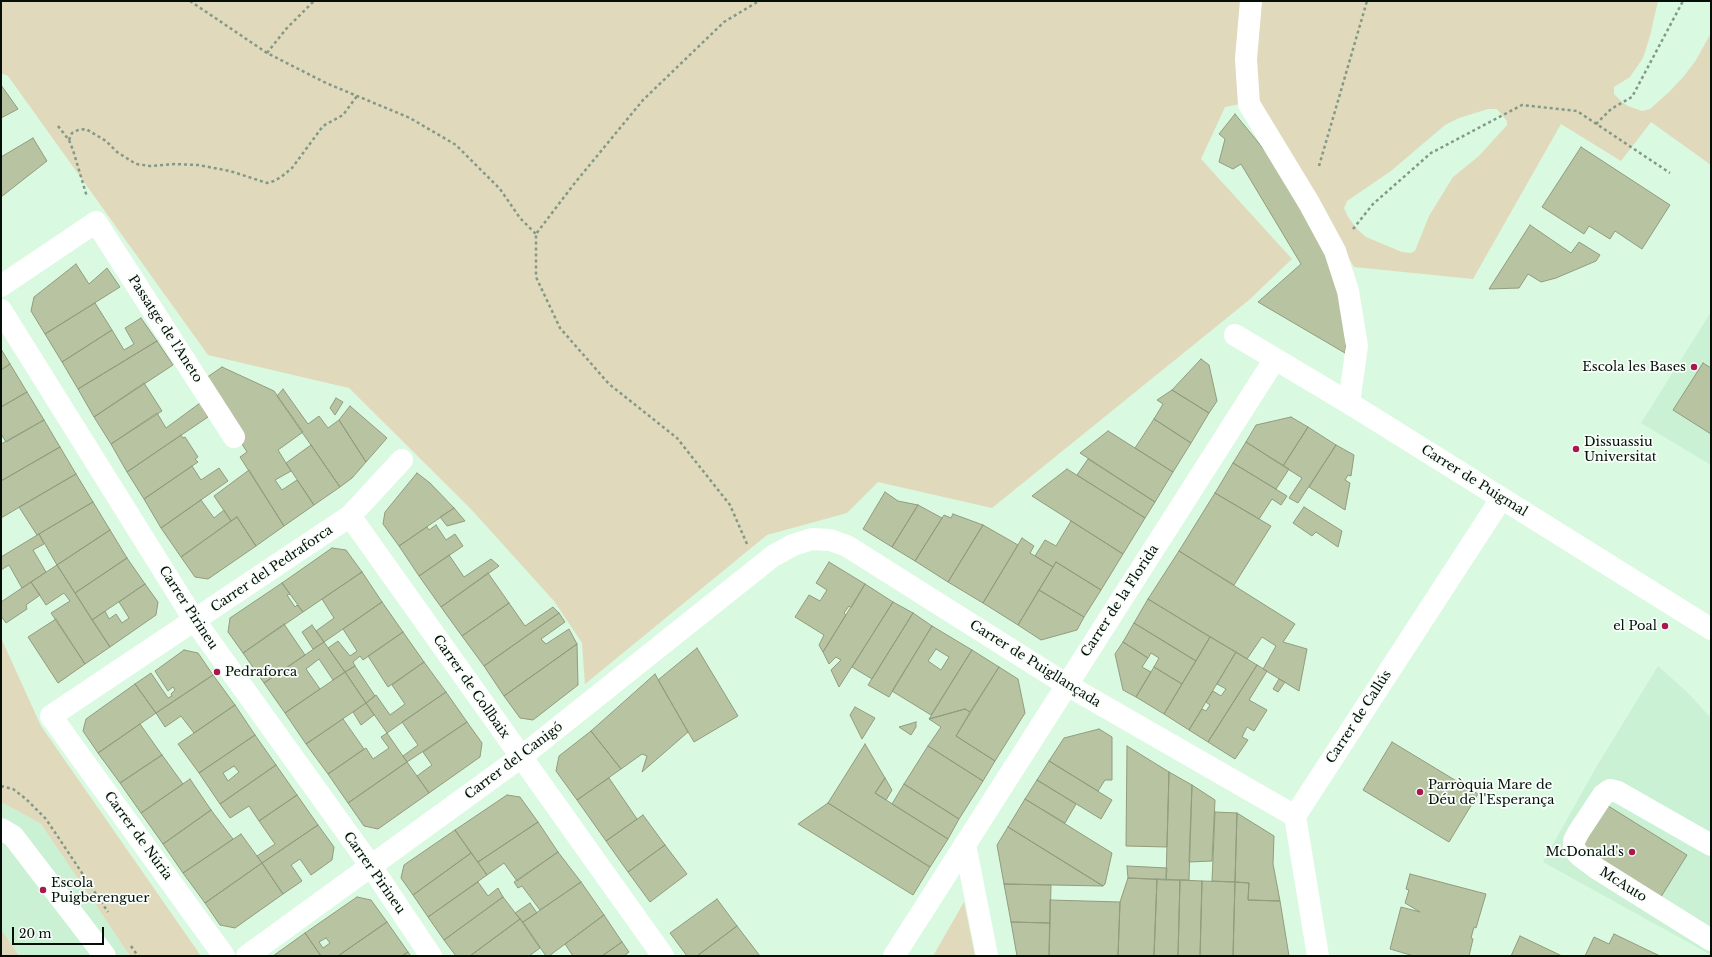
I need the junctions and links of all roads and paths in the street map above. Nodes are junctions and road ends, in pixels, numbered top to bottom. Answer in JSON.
{"nodes":[{"id":1,"x":190,"y":1,"type":"edge"},
{"id":2,"x":314,"y":1,"type":"edge"},
{"id":3,"x":758,"y":1,"type":"edge"},
{"id":4,"x":1251,"y":1,"type":"edge"},
{"id":5,"x":1367,"y":1,"type":"edge"},
{"id":6,"x":1683,"y":1,"type":"edge"},
{"id":7,"x":267,"y":53,"type":"junction"},
{"id":8,"x":357,"y":96,"type":"junction"},
{"id":9,"x":1596,"y":124,"type":"junction"},
{"id":10,"x":58,"y":126,"type":"dead end"},
{"id":11,"x":69,"y":140,"type":"junction"},
{"id":12,"x":1670,"y":173,"type":"dead end"},
{"id":13,"x":1309,"y":203,"type":"junction"},
{"id":14,"x":96,"y":222,"type":"junction"},
{"id":15,"x":536,"y":234,"type":"junction"},
{"id":16,"x":1335,"y":251,"type":"junction"},
{"id":17,"x":1,"y":286,"type":"edge"},
{"id":18,"x":1,"y":310,"type":"edge"},
{"id":19,"x":1235,"y":335,"type":"dead end"},
{"id":20,"x":1275,"y":359,"type":"junction"},
{"id":21,"x":1349,"y":403,"type":"junction"},
{"id":22,"x":234,"y":437,"type":"dead end"},
{"id":23,"x":402,"y":460,"type":"dead end"},
{"id":24,"x":1501,"y":499,"type":"junction"},
{"id":25,"x":350,"y":516,"type":"junction"},
{"id":26,"x":765,"y":562,"type":"junction"},
{"id":27,"x":195,"y":621,"type":"junction"},
{"id":28,"x":1711,"y":629,"type":"edge"},
{"id":29,"x":1067,"y":685,"type":"junction"},
{"id":30,"x":51,"y":716,"type":"joint"},
{"id":31,"x":521,"y":757,"type":"junction"},
{"id":32,"x":1,"y":786,"type":"edge"},
{"id":33,"x":1295,"y":816,"type":"junction"},
{"id":34,"x":1,"y":829,"type":"edge"},
{"id":35,"x":965,"y":844,"type":"junction"},
{"id":36,"x":1711,"y":846,"type":"edge"},
{"id":37,"x":371,"y":866,"type":"junction"},
{"id":38,"x":111,"y":916,"type":"dead end"},
{"id":39,"x":1711,"y":940,"type":"edge"},
{"id":40,"x":128,"y":942,"type":"dead end"},
{"id":41,"x":105,"y":956,"type":"edge"},
{"id":42,"x":138,"y":956,"type":"edge"},
{"id":43,"x":224,"y":956,"type":"edge"},
{"id":44,"x":247,"y":956,"type":"edge"},
{"id":45,"x":431,"y":956,"type":"edge"},
{"id":46,"x":663,"y":956,"type":"edge"},
{"id":47,"x":894,"y":956,"type":"edge"},
{"id":48,"x":987,"y":956,"type":"edge"},
{"id":49,"x":1318,"y":956,"type":"edge"}],
"edges":[{"from":1,"to":7,"type":"path"},
{"from":2,"to":7,"type":"path"},
{"from":3,"to":15,"type":"path"},
{"from":4,"to":13,"type":"street"},
{"from":5,"to":13,"type":"path"},
{"from":6,"to":9,"type":"path"},
{"from":7,"to":8,"type":"path"},
{"from":8,"to":11,"type":"path"},
{"from":8,"to":15,"type":"path"},
{"from":9,"to":12,"type":"path"},
{"from":9,"to":16,"type":"path"},
{"from":10,"to":11,"type":"path"},
{"from":11,"to":14,"type":"path"},
{"from":13,"to":16,"type":"street"},
{"from":14,"to":17,"type":"street"},
{"from":14,"to":22,"type":"street","name":"Passatge de l'Aneto"},
{"from":15,"to":26,"type":"path"},
{"from":16,"to":21,"type":"street"},
{"from":18,"to":27,"type":"street","name":"Carrer Pirineu"},
{"from":19,"to":20,"type":"street","name":"Carrer de Puigmal"},
{"from":20,"to":21,"type":"street","name":"Carrer de Puigmal"},
{"from":20,"to":29,"type":"street","name":"Carrer de la Florida"},
{"from":21,"to":24,"type":"street","name":"Carrer de Puigmal"},
{"from":23,"to":25,"type":"street","name":"Carrer del Pedraforca"},
{"from":24,"to":28,"type":"street","name":"Carrer de Puigmal"},
{"from":24,"to":33,"type":"street","name":"Carrer de Callús"},
{"from":25,"to":27,"type":"street","name":"Carrer del Pedraforca"},
{"from":25,"to":31,"type":"street","name":"Carrer de Collbaix"},
{"from":26,"to":29,"type":"street","name":"Carrer de Puigllançada"},
{"from":26,"to":31,"type":"street","name":"Carrer del Canigó"},
{"from":27,"to":30,"type":"street","name":"Carrer del Pedraforca"},
{"from":27,"to":37,"type":"street","name":"Carrer Pirineu"},
{"from":29,"to":33,"type":"street","name":"Carrer de Puigllançada"},
{"from":29,"to":35,"type":"street","name":"Carrer de la Florida"},
{"from":30,"to":43,"type":"street","name":"Carrer de Núria"},
{"from":31,"to":37,"type":"street","name":"Carrer del Canigó"},
{"from":31,"to":46,"type":"street","name":"Carrer de Collbaix"},
{"from":32,"to":38,"type":"path"},
{"from":33,"to":49,"type":"street"},
{"from":34,"to":41,"type":"street"},
{"from":35,"to":47,"type":"street","name":"Carrer de la Florida"},
{"from":35,"to":48,"type":"street"},
{"from":36,"to":39,"type":"street","name":"McAuto"},
{"from":37,"to":44,"type":"street","name":"Carrer del Canigó"},
{"from":37,"to":45,"type":"street","name":"Carrer Pirineu"},
{"from":40,"to":42,"type":"path"}]}
